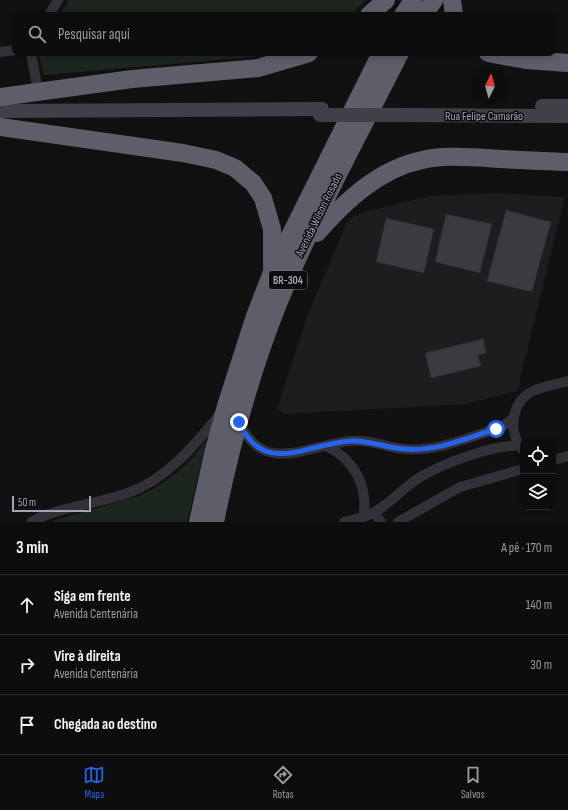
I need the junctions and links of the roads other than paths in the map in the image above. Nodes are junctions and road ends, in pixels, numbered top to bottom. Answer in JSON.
{"nodes":[{"id":1,"x":58,"y":0,"type":"edge"},
{"id":2,"x":386,"y":0,"type":"edge"},
{"id":3,"x":413,"y":0,"type":"edge"},
{"id":4,"x":434,"y":0,"type":"edge"},
{"id":5,"x":452,"y":0,"type":"edge"},
{"id":6,"x":51,"y":12,"type":"edge"},
{"id":7,"x":372,"y":12,"type":"edge"},
{"id":8,"x":405,"y":12,"type":"edge"},
{"id":9,"x":426,"y":12,"type":"edge"},
{"id":10,"x":454,"y":12,"type":"edge"},
{"id":11,"x":12,"y":50,"type":"edge"},
{"id":12,"x":0,"y":52,"type":"edge"},
{"id":13,"x":32,"y":56,"type":"edge"},
{"id":14,"x":299,"y":56,"type":"edge"},
{"id":15,"x":380,"y":56,"type":"edge"},
{"id":16,"x":399,"y":56,"type":"edge"},
{"id":17,"x":504,"y":56,"type":"edge"},
{"id":18,"x":568,"y":63,"type":"edge"},
{"id":19,"x":38,"y":90,"type":"junction"},
{"id":20,"x":568,"y":106,"type":"edge"},
{"id":21,"x":1,"y":110,"type":"edge"},
{"id":22,"x":399,"y":112,"type":"junction"},
{"id":23,"x":568,"y":116,"type":"edge"},
{"id":24,"x":568,"y":162,"type":"edge"},
{"id":25,"x":301,"y":252,"type":"junction"},
{"id":26,"x":272,"y":272,"type":"junction"},
{"id":27,"x":568,"y":381,"type":"edge"},
{"id":28,"x":226,"y":406,"type":"junction"},
{"id":29,"x":513,"y":418,"type":"junction"},
{"id":30,"x":239,"y":422,"type":"junction"},
{"id":31,"x":459,"y":441,"type":"junction"},
{"id":32,"x":326,"y":446,"type":"junction"},
{"id":33,"x":520,"y":446,"type":"edge"},
{"id":34,"x":520,"y":448,"type":"edge"},
{"id":35,"x":568,"y":456,"type":"edge"},
{"id":36,"x":463,"y":458,"type":"junction"},
{"id":37,"x":556,"y":459,"type":"edge"},
{"id":38,"x":520,"y":470,"type":"edge"},
{"id":39,"x":374,"y":513,"type":"junction"},
{"id":40,"x":363,"y":517,"type":"junction"},
{"id":41,"x":51,"y":518,"type":"edge"},
{"id":42,"x":403,"y":521,"type":"edge"},
{"id":43,"x":31,"y":522,"type":"edge"},
{"id":44,"x":198,"y":522,"type":"edge"},
{"id":45,"x":215,"y":522,"type":"edge"},
{"id":46,"x":344,"y":522,"type":"edge"},
{"id":47,"x":381,"y":522,"type":"edge"}],
"edges":[{"from":1,"to":6,"type":"street"},
{"from":2,"to":7,"type":"highway"},
{"from":3,"to":8,"type":"highway"},
{"from":4,"to":9,"type":"highway"},
{"from":5,"to":10,"type":"highway"},
{"from":11,"to":12,"type":"street"},
{"from":13,"to":19,"type":"street"},
{"from":14,"to":19,"type":"highway"},
{"from":15,"to":26,"type":"highway","name":"Avenida Wilson Rosado","number":"BR-304"},
{"from":16,"to":25,"type":"highway","name":"Avenida Wilson Rosado","number":"BR-304"},
{"from":17,"to":18,"type":"highway"},
{"from":19,"to":21,"type":"highway"},
{"from":20,"to":22,"type":"main road","name":"Rua Felipe Camarão"},
{"from":21,"to":22,"type":"main road","bridge":true},
{"from":21,"to":26,"type":"highway"},
{"from":22,"to":23,"type":"main road","name":"Rua Felipe Camarão"},
{"from":24,"to":25,"type":"highway"},
{"from":25,"to":30,"type":"highway","name":"Avenida Wilson Rosado","number":"BR-304"},
{"from":26,"to":28,"type":"highway","name":"Avenida Wilson Rosado","number":"BR-304"},
{"from":27,"to":29,"type":"street"},
{"from":28,"to":41,"type":"street"},
{"from":28,"to":44,"type":"highway","name":"Avenida Wilson Rosado","number":"BR-304"},
{"from":29,"to":31,"type":"street"},
{"from":29,"to":33,"type":"street"},
{"from":30,"to":32,"type":"street"},
{"from":30,"to":45,"type":"highway","name":"Avenida Wilson Rosado","number":"BR-304"},
{"from":31,"to":32,"type":"street"},
{"from":31,"to":36,"type":"street"},
{"from":32,"to":40,"type":"street"},
{"from":34,"to":36,"type":"street"},
{"from":35,"to":37,"type":"street"},
{"from":36,"to":39,"type":"street"},
{"from":38,"to":42,"type":"street"},
{"from":39,"to":40,"type":"street"},
{"from":39,"to":47,"type":"street"},
{"from":40,"to":46,"type":"street"},
{"from":41,"to":43,"type":"street"}]}
